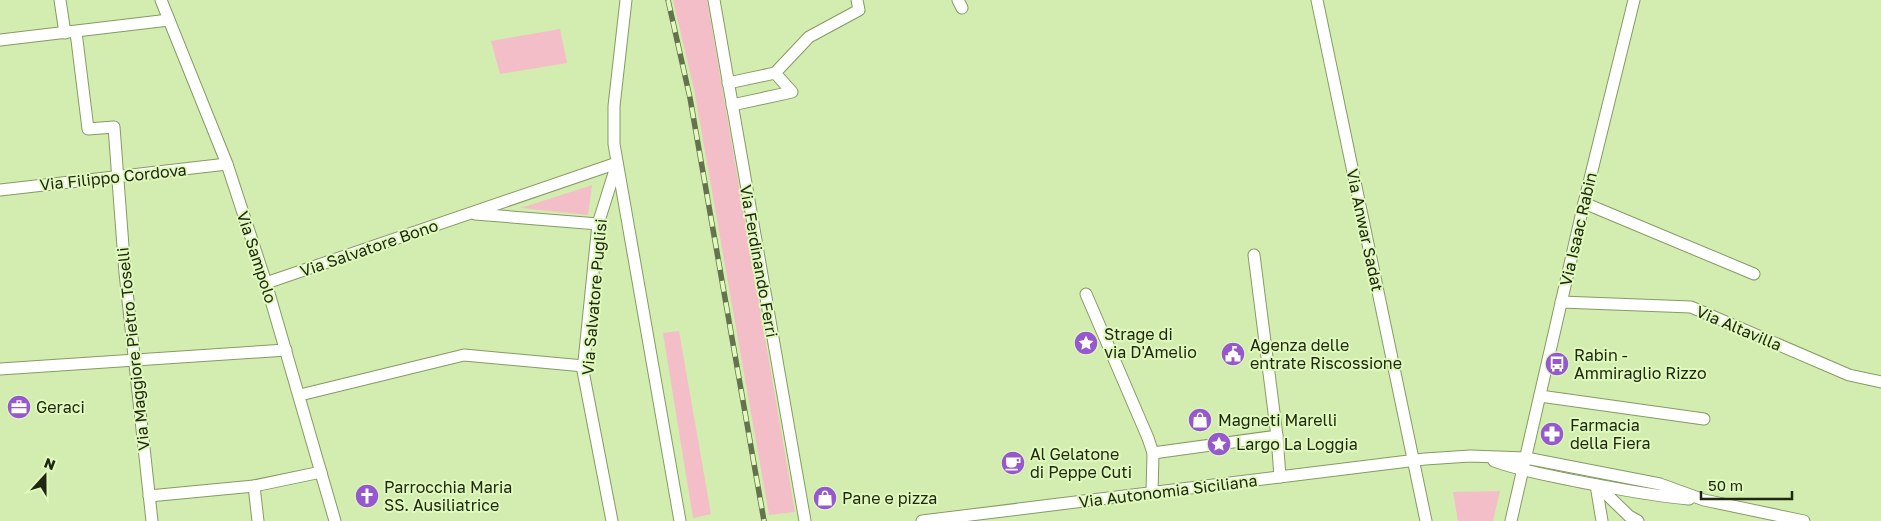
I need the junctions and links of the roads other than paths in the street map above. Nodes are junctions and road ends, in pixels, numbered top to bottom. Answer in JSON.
{"nodes":[{"id":1,"x":60,"y":0,"type":"edge"},
{"id":2,"x":161,"y":0,"type":"edge"},
{"id":3,"x":626,"y":0,"type":"edge"},
{"id":4,"x":714,"y":0,"type":"edge"},
{"id":5,"x":857,"y":0,"type":"edge"},
{"id":6,"x":1317,"y":0,"type":"edge"},
{"id":7,"x":1634,"y":0,"type":"edge"},
{"id":8,"x":170,"y":20,"type":"junction"},
{"id":9,"x":70,"y":33,"type":"junction"},
{"id":10,"x":0,"y":40,"type":"edge"},
{"id":11,"x":775,"y":74,"type":"junction"},
{"id":12,"x":728,"y":83,"type":"junction"},
{"id":13,"x":732,"y":105,"type":"junction"},
{"id":14,"x":617,"y":163,"type":"junction"},
{"id":15,"x":226,"y":164,"type":"junction"},
{"id":16,"x":117,"y":176,"type":"junction"},
{"id":17,"x":0,"y":190,"type":"edge"},
{"id":18,"x":1584,"y":203,"type":"junction"},
{"id":19,"x":471,"y":213,"type":"junction"},
{"id":20,"x":598,"y":224,"type":"junction"},
{"id":21,"x":1254,"y":255,"type":"dead end"},
{"id":22,"x":1754,"y":274,"type":"dead end"},
{"id":23,"x":266,"y":283,"type":"junction"},
{"id":24,"x":1086,"y":294,"type":"dead end"},
{"id":25,"x":1561,"y":302,"type":"junction"},
{"id":26,"x":286,"y":350,"type":"junction"},
{"id":27,"x":134,"y":359,"type":"junction"},
{"id":28,"x":584,"y":366,"type":"junction"},
{"id":29,"x":0,"y":369,"type":"edge"},
{"id":30,"x":1881,"y":382,"type":"edge"},
{"id":31,"x":300,"y":395,"type":"junction"},
{"id":32,"x":1540,"y":396,"type":"junction"},
{"id":33,"x":1704,"y":419,"type":"dead end"},
{"id":34,"x":1277,"y":436,"type":"junction"},
{"id":35,"x":1153,"y":453,"type":"junction"},
{"id":36,"x":1486,"y":457,"type":"junction"},
{"id":37,"x":1526,"y":458,"type":"junction"},
{"id":38,"x":1413,"y":461,"type":"junction"},
{"id":39,"x":1523,"y":470,"type":"junction"},
{"id":40,"x":321,"y":472,"type":"junction"},
{"id":41,"x":1280,"y":477,"type":"junction"},
{"id":42,"x":1596,"y":485,"type":"junction"},
{"id":43,"x":254,"y":486,"type":"junction"},
{"id":44,"x":1152,"y":493,"type":"junction"},
{"id":45,"x":149,"y":496,"type":"junction"},
{"id":46,"x":1704,"y":500,"type":"junction"},
{"id":47,"x":152,"y":521,"type":"edge"},
{"id":48,"x":258,"y":521,"type":"edge"},
{"id":49,"x":335,"y":521,"type":"edge"},
{"id":50,"x":612,"y":521,"type":"edge"},
{"id":51,"x":680,"y":521,"type":"edge"},
{"id":52,"x":805,"y":521,"type":"edge"},
{"id":53,"x":922,"y":521,"type":"edge"},
{"id":54,"x":1426,"y":521,"type":"edge"},
{"id":55,"x":1511,"y":521,"type":"edge"},
{"id":56,"x":1602,"y":521,"type":"edge"},
{"id":57,"x":1638,"y":521,"type":"edge"},
{"id":58,"x":1804,"y":521,"type":"edge"}],
"edges":[{"from":1,"to":9,"type":"street"},
{"from":2,"to":8,"type":"street","name":"Via Sampolo"},
{"from":3,"to":14,"type":"street","name":"Via Salvatore Puglisi"},
{"from":4,"to":12,"type":"street","name":"Via Ferdinando Ferri"},
{"from":5,"to":11,"type":"street"},
{"from":6,"to":38,"type":"street","name":"Via Anwar Sadat"},
{"from":7,"to":18,"type":"street","name":"Via Isaac Rabin"},
{"from":8,"to":9,"type":"street"},
{"from":8,"to":15,"type":"street","name":"Via Sampolo"},
{"from":9,"to":10,"type":"street"},
{"from":9,"to":16,"type":"street","name":"Via Maggiore Pietro Toselli"},
{"from":11,"to":12,"type":"street"},
{"from":11,"to":13,"type":"street"},
{"from":12,"to":13,"type":"street","name":"Via Ferdinando Ferri"},
{"from":13,"to":52,"type":"street","name":"Via Ferdinando Ferri"},
{"from":14,"to":19,"type":"street","name":"Via Salvatore Bono"},
{"from":14,"to":20,"type":"street","name":"Via Salvatore Puglisi"},
{"from":14,"to":51,"type":"street","name":"Via Salvatore Puglisi"},
{"from":15,"to":16,"type":"street","name":"Via Filippo Cordova"},
{"from":15,"to":23,"type":"street","name":"Via Sampolo"},
{"from":16,"to":17,"type":"street","name":"Via Filippo Cordova"},
{"from":16,"to":27,"type":"street","name":"Via Maggiore Pietro Toselli"},
{"from":18,"to":22,"type":"street"},
{"from":18,"to":25,"type":"street","name":"Via Isaac Rabin"},
{"from":19,"to":20,"type":"street","name":"Via Salvatore Bono"},
{"from":19,"to":23,"type":"street","name":"Via Salvatore Bono"},
{"from":20,"to":28,"type":"street","name":"Via Salvatore Puglisi"},
{"from":21,"to":34,"type":"street"},
{"from":23,"to":26,"type":"street","name":"Via Sampolo"},
{"from":24,"to":35,"type":"street"},
{"from":25,"to":30,"type":"street","name":"Via Altavilla"},
{"from":25,"to":32,"type":"street","name":"Via Isaac Rabin"},
{"from":26,"to":27,"type":"street"},
{"from":26,"to":31,"type":"street","name":"Via Sampolo"},
{"from":27,"to":29,"type":"street"},
{"from":27,"to":45,"type":"street","name":"Via Maggiore Pietro Toselli"},
{"from":28,"to":31,"type":"street"},
{"from":28,"to":50,"type":"street","name":"Via Salvatore Puglisi"},
{"from":31,"to":40,"type":"street","name":"Via Sampolo"},
{"from":32,"to":33,"type":"street"},
{"from":32,"to":37,"type":"street","name":"Via Isaac Rabin"},
{"from":34,"to":35,"type":"street"},
{"from":34,"to":41,"type":"street"},
{"from":35,"to":44,"type":"street"},
{"from":36,"to":37,"type":"street","name":"Via Autonomia Siciliana"},
{"from":36,"to":38,"type":"street","name":"Via Autonomia Siciliana"},
{"from":36,"to":39,"type":"street"},
{"from":37,"to":39,"type":"street","name":"Via Isaac Rabin"},
{"from":37,"to":46,"type":"street","name":"Via Autonomia Siciliana"},
{"from":38,"to":41,"type":"street","name":"Via Autonomia Siciliana"},
{"from":38,"to":54,"type":"street","name":"Via Anwar Sadat"},
{"from":39,"to":42,"type":"street"},
{"from":39,"to":55,"type":"street","name":"Via Isaac Rabin"},
{"from":40,"to":43,"type":"street"},
{"from":40,"to":49,"type":"street","name":"Via Sampolo"},
{"from":41,"to":44,"type":"street","name":"Via Autonomia Siciliana"},
{"from":42,"to":46,"type":"street"},
{"from":42,"to":56,"type":"street"},
{"from":42,"to":57,"type":"street"},
{"from":43,"to":45,"type":"street"},
{"from":43,"to":48,"type":"street"},
{"from":44,"to":53,"type":"street","name":"Via Autonomia Siciliana"},
{"from":45,"to":47,"type":"street","name":"Via Maggiore Pietro Toselli"},
{"from":46,"to":58,"type":"street"}]}
